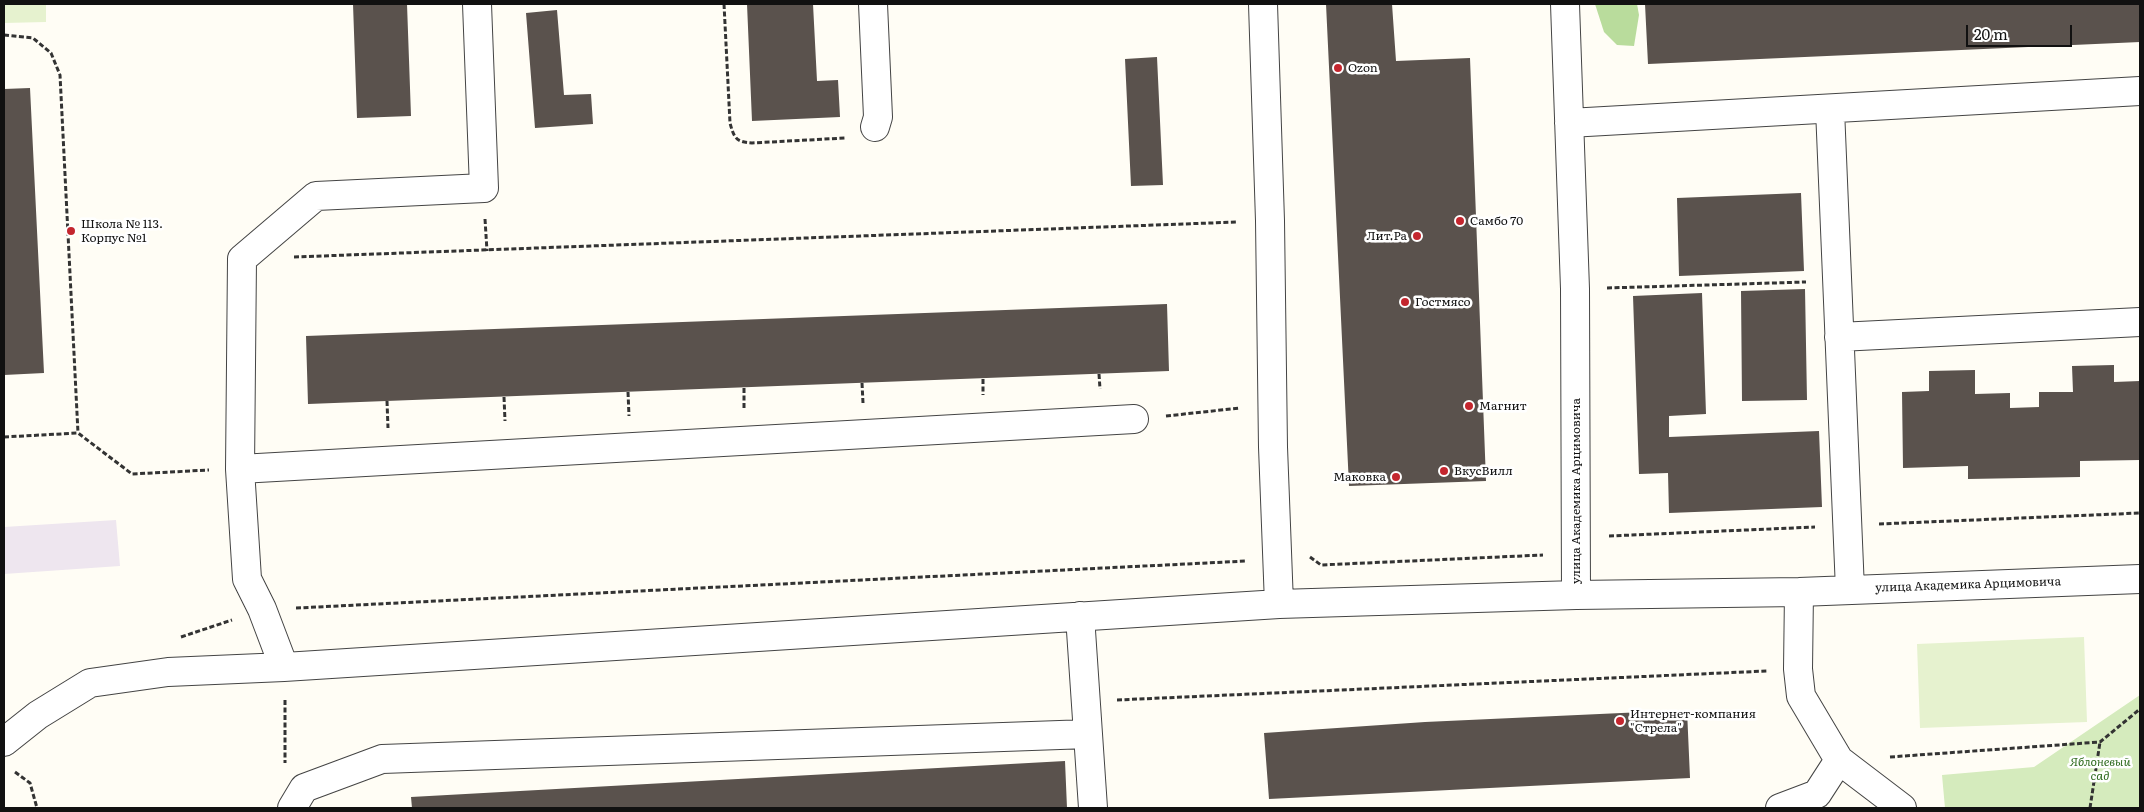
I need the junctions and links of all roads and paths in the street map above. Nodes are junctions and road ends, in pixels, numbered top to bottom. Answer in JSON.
{"nodes":[{"id":1,"x":477,"y":4,"type":"edge"},
{"id":2,"x":724,"y":4,"type":"edge"},
{"id":3,"x":873,"y":4,"type":"edge"},
{"id":4,"x":1263,"y":4,"type":"edge"},
{"id":5,"x":1565,"y":4,"type":"edge"},
{"id":6,"x":4,"y":35,"type":"edge"},
{"id":7,"x":2140,"y":91,"type":"edge"},
{"id":8,"x":1830,"y":109,"type":"junction"},
{"id":9,"x":1569,"y":123,"type":"junction"},
{"id":10,"x":875,"y":127,"type":"joint"},
{"id":11,"x":1270,"y":221,"type":"junction"},
{"id":12,"x":291,"y":258,"type":"dead end"},
{"id":13,"x":1837,"y":281,"type":"junction"},
{"id":14,"x":1574,"y":289,"type":"junction"},
{"id":15,"x":2140,"y":322,"type":"edge"},
{"id":16,"x":1839,"y":337,"type":"junction"},
{"id":17,"x":1272,"y":404,"type":"junction"},
{"id":18,"x":1134,"y":420,"type":"joint"},
{"id":19,"x":78,"y":433,"type":"junction"},
{"id":20,"x":4,"y":437,"type":"edge"},
{"id":21,"x":240,"y":469,"type":"junction"},
{"id":22,"x":1276,"y":532,"type":"junction"},
{"id":23,"x":1576,"y":553,"type":"junction"},
{"id":24,"x":1277,"y":560,"type":"junction"},
{"id":25,"x":2140,"y":578,"type":"edge"},
{"id":26,"x":1850,"y":590,"type":"junction"},
{"id":27,"x":1799,"y":592,"type":"junction"},
{"id":28,"x":1576,"y":595,"type":"junction"},
{"id":29,"x":1279,"y":604,"type":"junction"},
{"id":30,"x":262,"y":609,"type":"junction"},
{"id":31,"x":1080,"y":616,"type":"junction"},
{"id":32,"x":178,"y":638,"type":"dead end"},
{"id":33,"x":284,"y":667,"type":"junction"},
{"id":34,"x":1798,"y":670,"type":"junction"},
{"id":35,"x":1087,"y":702,"type":"junction"},
{"id":36,"x":2140,"y":710,"type":"edge"},
{"id":37,"x":1088,"y":734,"type":"junction"},
{"id":38,"x":2100,"y":742,"type":"junction"},
{"id":39,"x":7,"y":755,"type":"edge"},
{"id":40,"x":1888,"y":757,"type":"dead end"},
{"id":41,"x":1839,"y":760,"type":"junction"},
{"id":42,"x":285,"y":770,"type":"dead end"},
{"id":43,"x":37,"y":808,"type":"edge"},
{"id":44,"x":292,"y":808,"type":"edge"},
{"id":45,"x":1093,"y":808,"type":"edge"},
{"id":46,"x":1780,"y":808,"type":"edge"},
{"id":47,"x":1902,"y":808,"type":"edge"},
{"id":48,"x":2090,"y":808,"type":"edge"}],
"edges":[{"from":1,"to":21,"type":"street"},
{"from":2,"to":10,"type":"path"},
{"from":3,"to":10,"type":"street"},
{"from":4,"to":11,"type":"street"},
{"from":5,"to":9,"type":"street","name":"улица Академика Арцимовича"},
{"from":6,"to":19,"type":"path"},
{"from":7,"to":8,"type":"street"},
{"from":8,"to":9,"type":"street"},
{"from":8,"to":13,"type":"street"},
{"from":9,"to":14,"type":"street","name":"улица Академика Арцимовича"},
{"from":11,"to":12,"type":"path"},
{"from":11,"to":17,"type":"street"},
{"from":13,"to":14,"type":"path"},
{"from":13,"to":16,"type":"street"},
{"from":14,"to":23,"type":"street","name":"улица Академика Арцимовича"},
{"from":15,"to":16,"type":"street"},
{"from":16,"to":26,"type":"street"},
{"from":17,"to":18,"type":"path"},
{"from":17,"to":22,"type":"street"},
{"from":18,"to":21,"type":"street"},
{"from":19,"to":20,"type":"path"},
{"from":19,"to":21,"type":"path"},
{"from":21,"to":30,"type":"street"},
{"from":22,"to":23,"type":"path"},
{"from":22,"to":24,"type":"street"},
{"from":23,"to":28,"type":"street","name":"улица Академика Арцимовича"},
{"from":24,"to":29,"type":"street"},
{"from":24,"to":30,"type":"path"},
{"from":25,"to":26,"type":"street","name":"улица Академика Арцимовича"},
{"from":26,"to":27,"type":"street","name":"улица Академика Арцимовича"},
{"from":27,"to":28,"type":"street","name":"улица Академика Арцимовича"},
{"from":27,"to":34,"type":"street"},
{"from":28,"to":29,"type":"street"},
{"from":29,"to":31,"type":"street"},
{"from":30,"to":32,"type":"path"},
{"from":30,"to":33,"type":"street"},
{"from":31,"to":33,"type":"street"},
{"from":31,"to":35,"type":"street"},
{"from":33,"to":39,"type":"street"},
{"from":33,"to":42,"type":"path"},
{"from":34,"to":35,"type":"path"},
{"from":34,"to":41,"type":"street"},
{"from":35,"to":37,"type":"street"},
{"from":36,"to":38,"type":"path"},
{"from":37,"to":44,"type":"street"},
{"from":37,"to":45,"type":"street"},
{"from":38,"to":40,"type":"path"},
{"from":38,"to":48,"type":"path"},
{"from":39,"to":43,"type":"path"},
{"from":41,"to":46,"type":"street"},
{"from":41,"to":47,"type":"street"}]}
